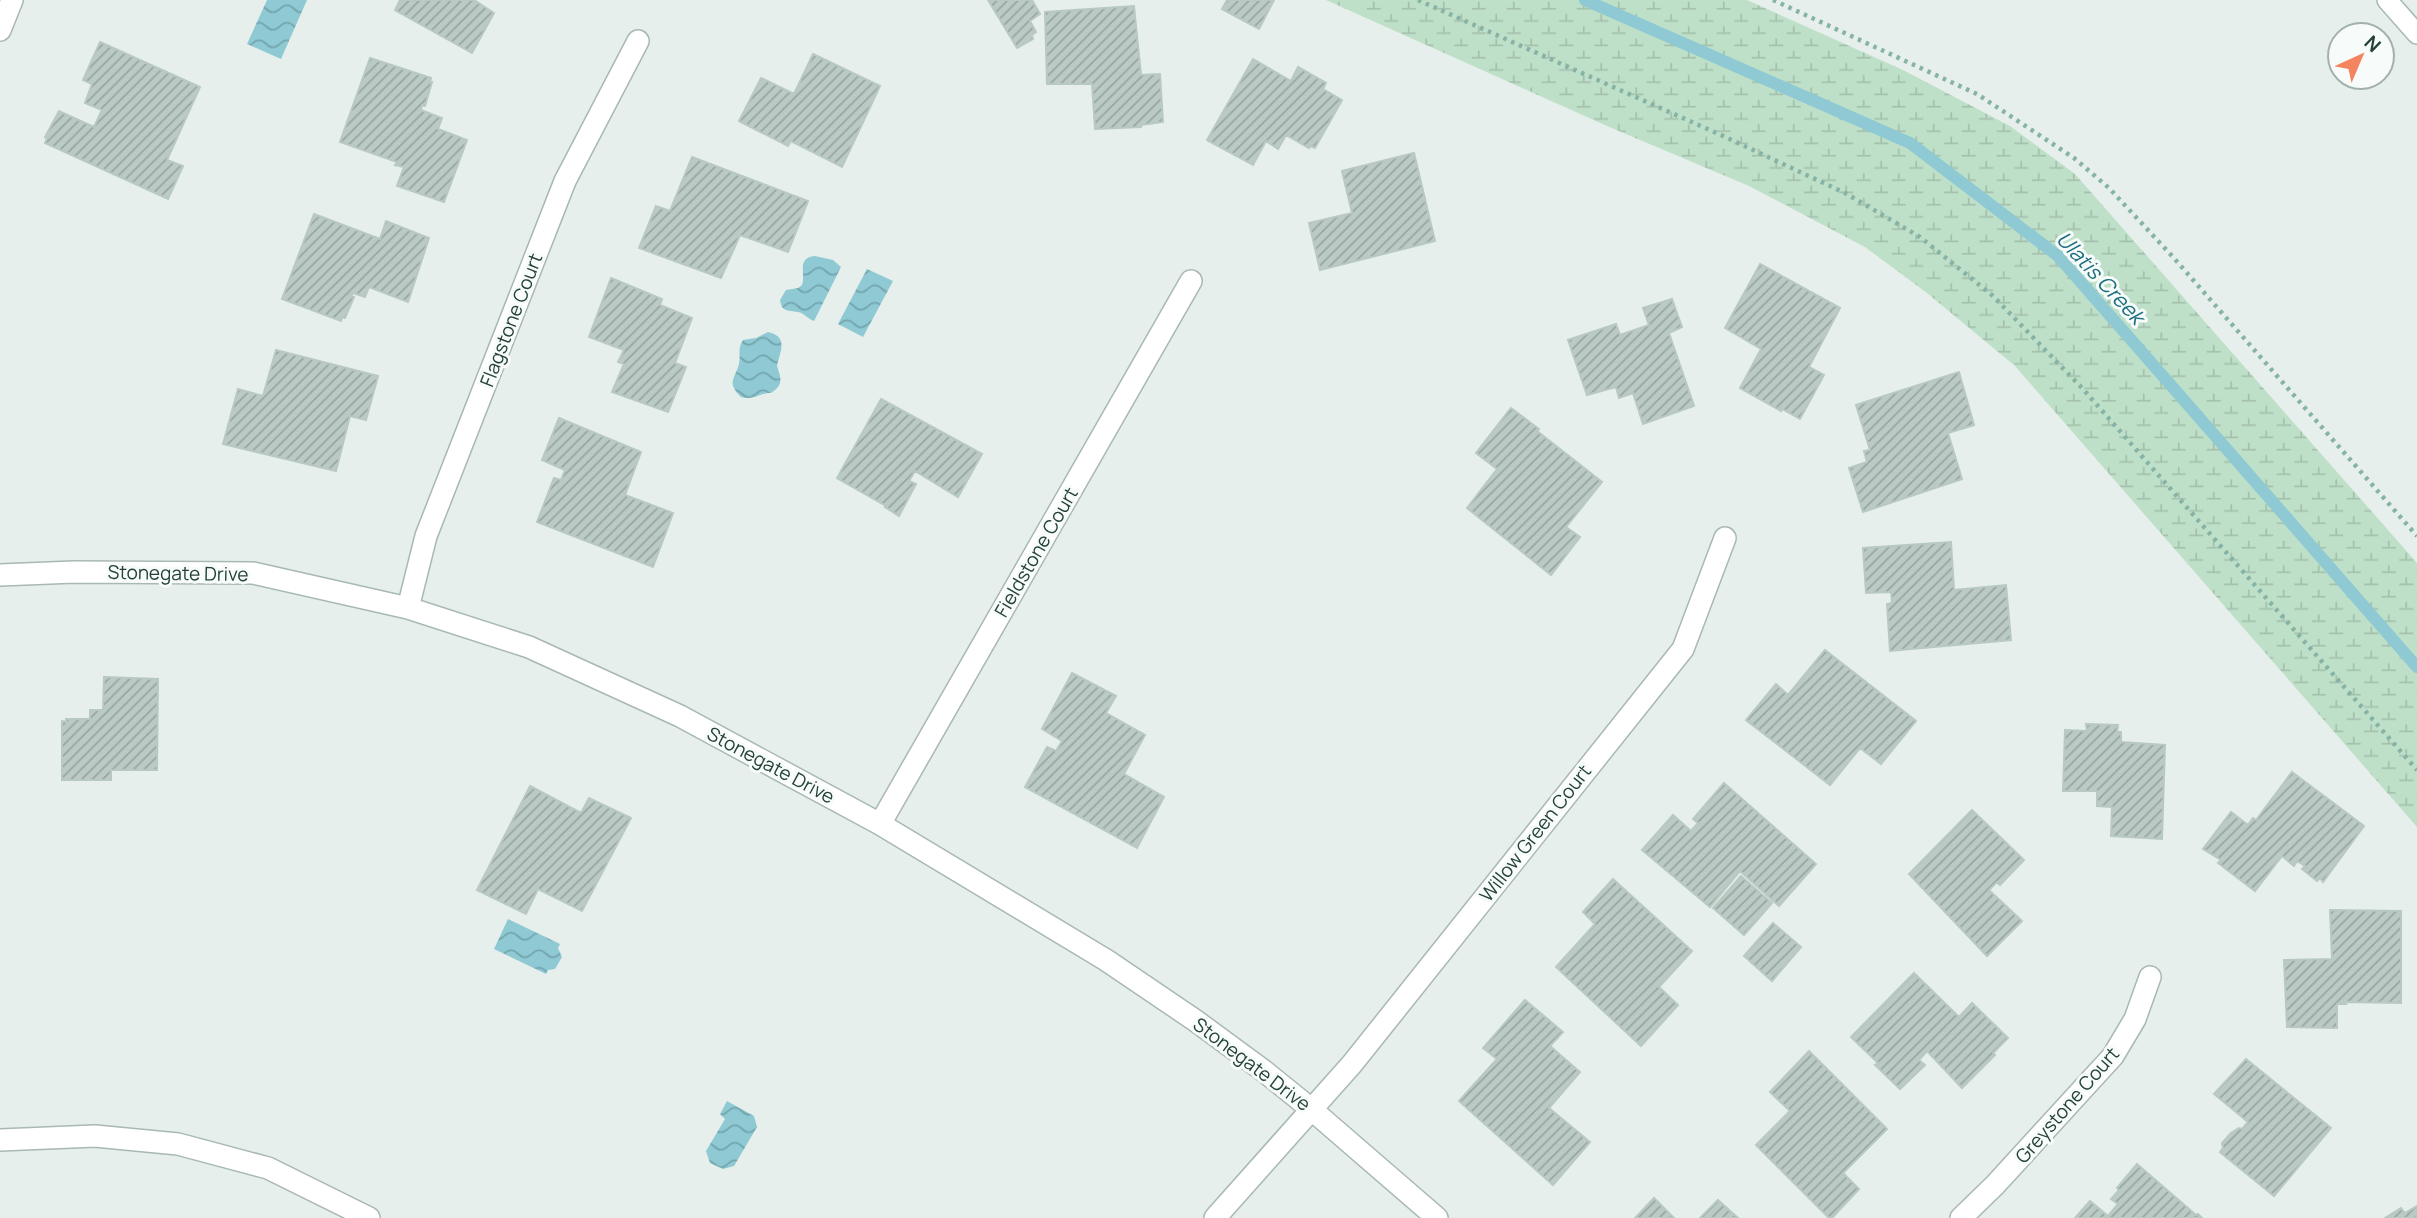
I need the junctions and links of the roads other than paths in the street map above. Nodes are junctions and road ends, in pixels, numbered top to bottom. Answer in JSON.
{"nodes":[{"id":1,"x":12,"y":0,"type":"edge"},
{"id":2,"x":2387,"y":0,"type":"edge"},
{"id":3,"x":0,"y":30,"type":"edge"},
{"id":4,"x":2417,"y":34,"type":"edge"},
{"id":5,"x":638,"y":41,"type":"dead end"},
{"id":6,"x":1191,"y":281,"type":"dead end"},
{"id":7,"x":1725,"y":538,"type":"dead end"},
{"id":8,"x":0,"y":575,"type":"edge"},
{"id":9,"x":408,"y":608,"type":"junction"},
{"id":10,"x":880,"y":824,"type":"junction"},
{"id":11,"x":2150,"y":977,"type":"dead end"},
{"id":12,"x":1311,"y":1109,"type":"junction"},
{"id":13,"x":0,"y":1140,"type":"edge"},
{"id":14,"x":369,"y":1218,"type":"edge"},
{"id":15,"x":1215,"y":1218,"type":"edge"},
{"id":16,"x":1437,"y":1218,"type":"edge"},
{"id":17,"x":1961,"y":1218,"type":"edge"}],
"edges":[{"from":1,"to":3,"type":"street"},
{"from":2,"to":4,"type":"lane"},
{"from":5,"to":9,"type":"street","name":"Flagstone Court"},
{"from":6,"to":10,"type":"street","name":"Fieldstone Court"},
{"from":7,"to":12,"type":"street","name":"Willow Green Court"},
{"from":8,"to":9,"type":"street","name":"Stonegate Drive"},
{"from":9,"to":10,"type":"street","name":"Stonegate Drive"},
{"from":10,"to":12,"type":"street","name":"Stonegate Drive"},
{"from":11,"to":17,"type":"street","name":"Greystone Court"},
{"from":12,"to":15,"type":"street","name":"Willow Green Court"},
{"from":12,"to":16,"type":"street","name":"Stonegate Drive"},
{"from":13,"to":14,"type":"street"}]}
